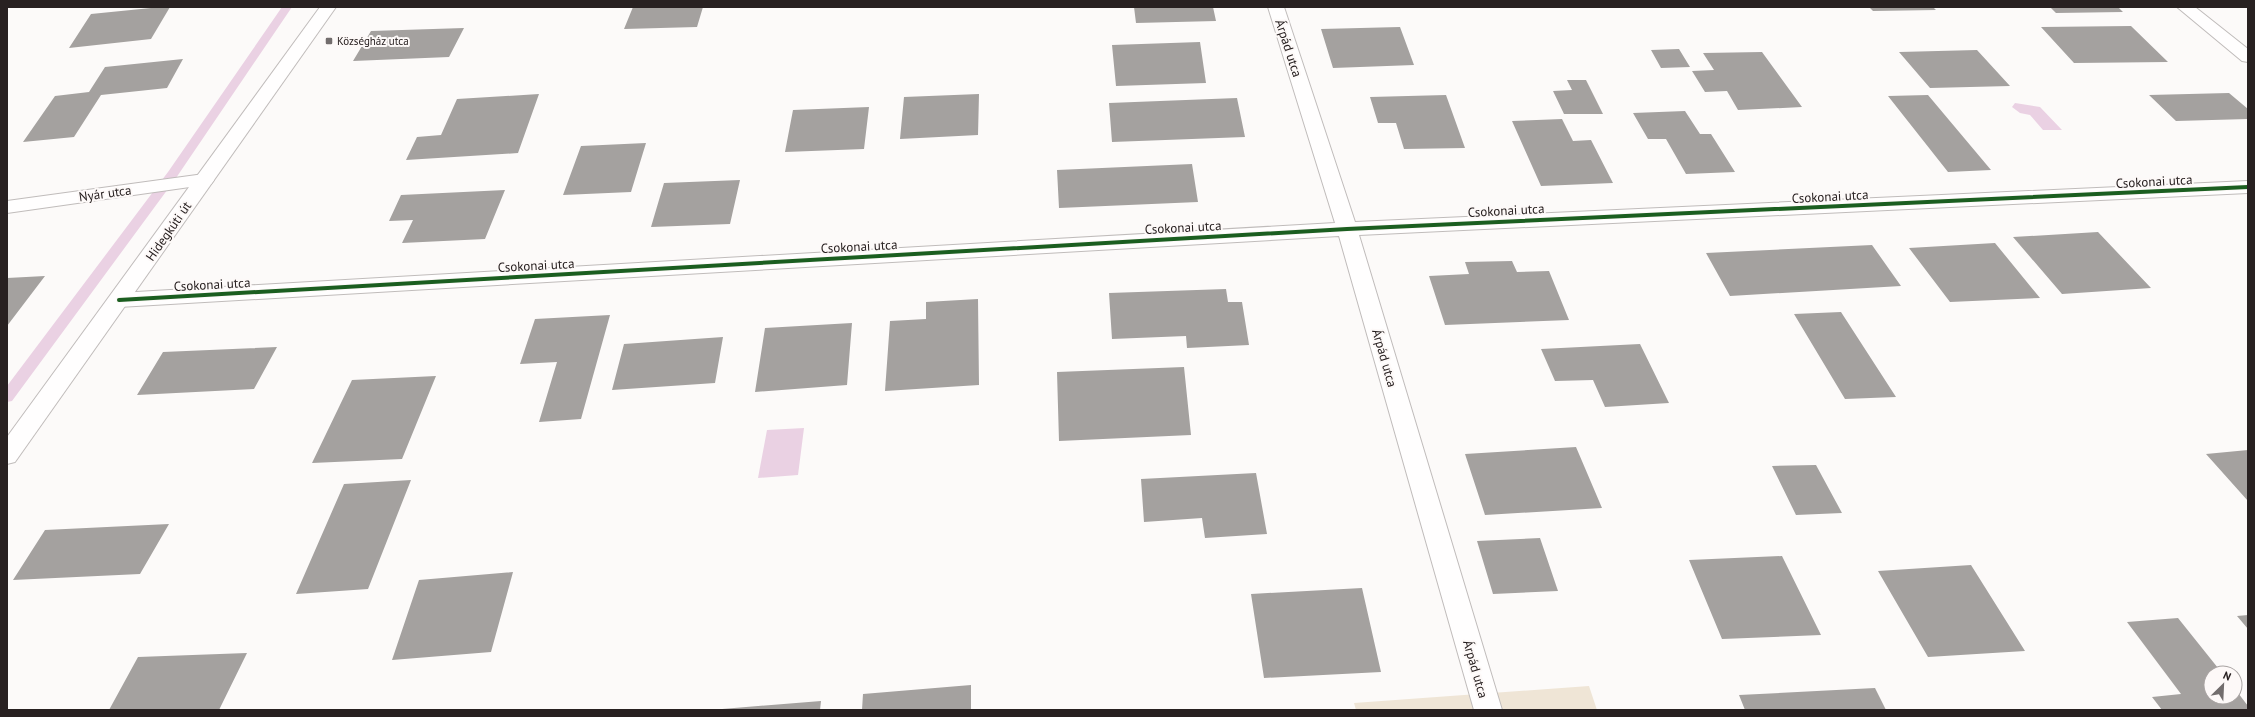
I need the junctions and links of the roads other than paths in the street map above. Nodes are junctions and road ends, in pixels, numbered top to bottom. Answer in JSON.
{"nodes":[{"id":1,"x":328,"y":7,"type":"edge"},
{"id":2,"x":1276,"y":7,"type":"edge"},
{"id":3,"x":2185,"y":7,"type":"edge"},
{"id":4,"x":2248,"y":57,"type":"edge"},
{"id":5,"x":204,"y":180,"type":"junction"},
{"id":6,"x":2248,"y":187,"type":"edge"},
{"id":7,"x":7,"y":207,"type":"edge"},
{"id":8,"x":1347,"y":229,"type":"junction"},
{"id":9,"x":119,"y":300,"type":"junction"},
{"id":10,"x":7,"y":455,"type":"edge"},
{"id":11,"x":1488,"y":710,"type":"edge"}],
"edges":[{"from":1,"to":5,"type":"street","name":"Hidegkúti út"},
{"from":2,"to":8,"type":"street","name":"Árpád utca"},
{"from":3,"to":4,"type":"street"},
{"from":5,"to":7,"type":"street","name":"Nyár utca"},
{"from":5,"to":9,"type":"street","name":"Hidegkúti út"},
{"from":6,"to":8,"type":"street","name":"Csokonai utca"},
{"from":8,"to":9,"type":"street","name":"Csokonai utca"},
{"from":8,"to":11,"type":"street","name":"Árpád utca"},
{"from":9,"to":10,"type":"street","name":"Hidegkúti út"}]}
